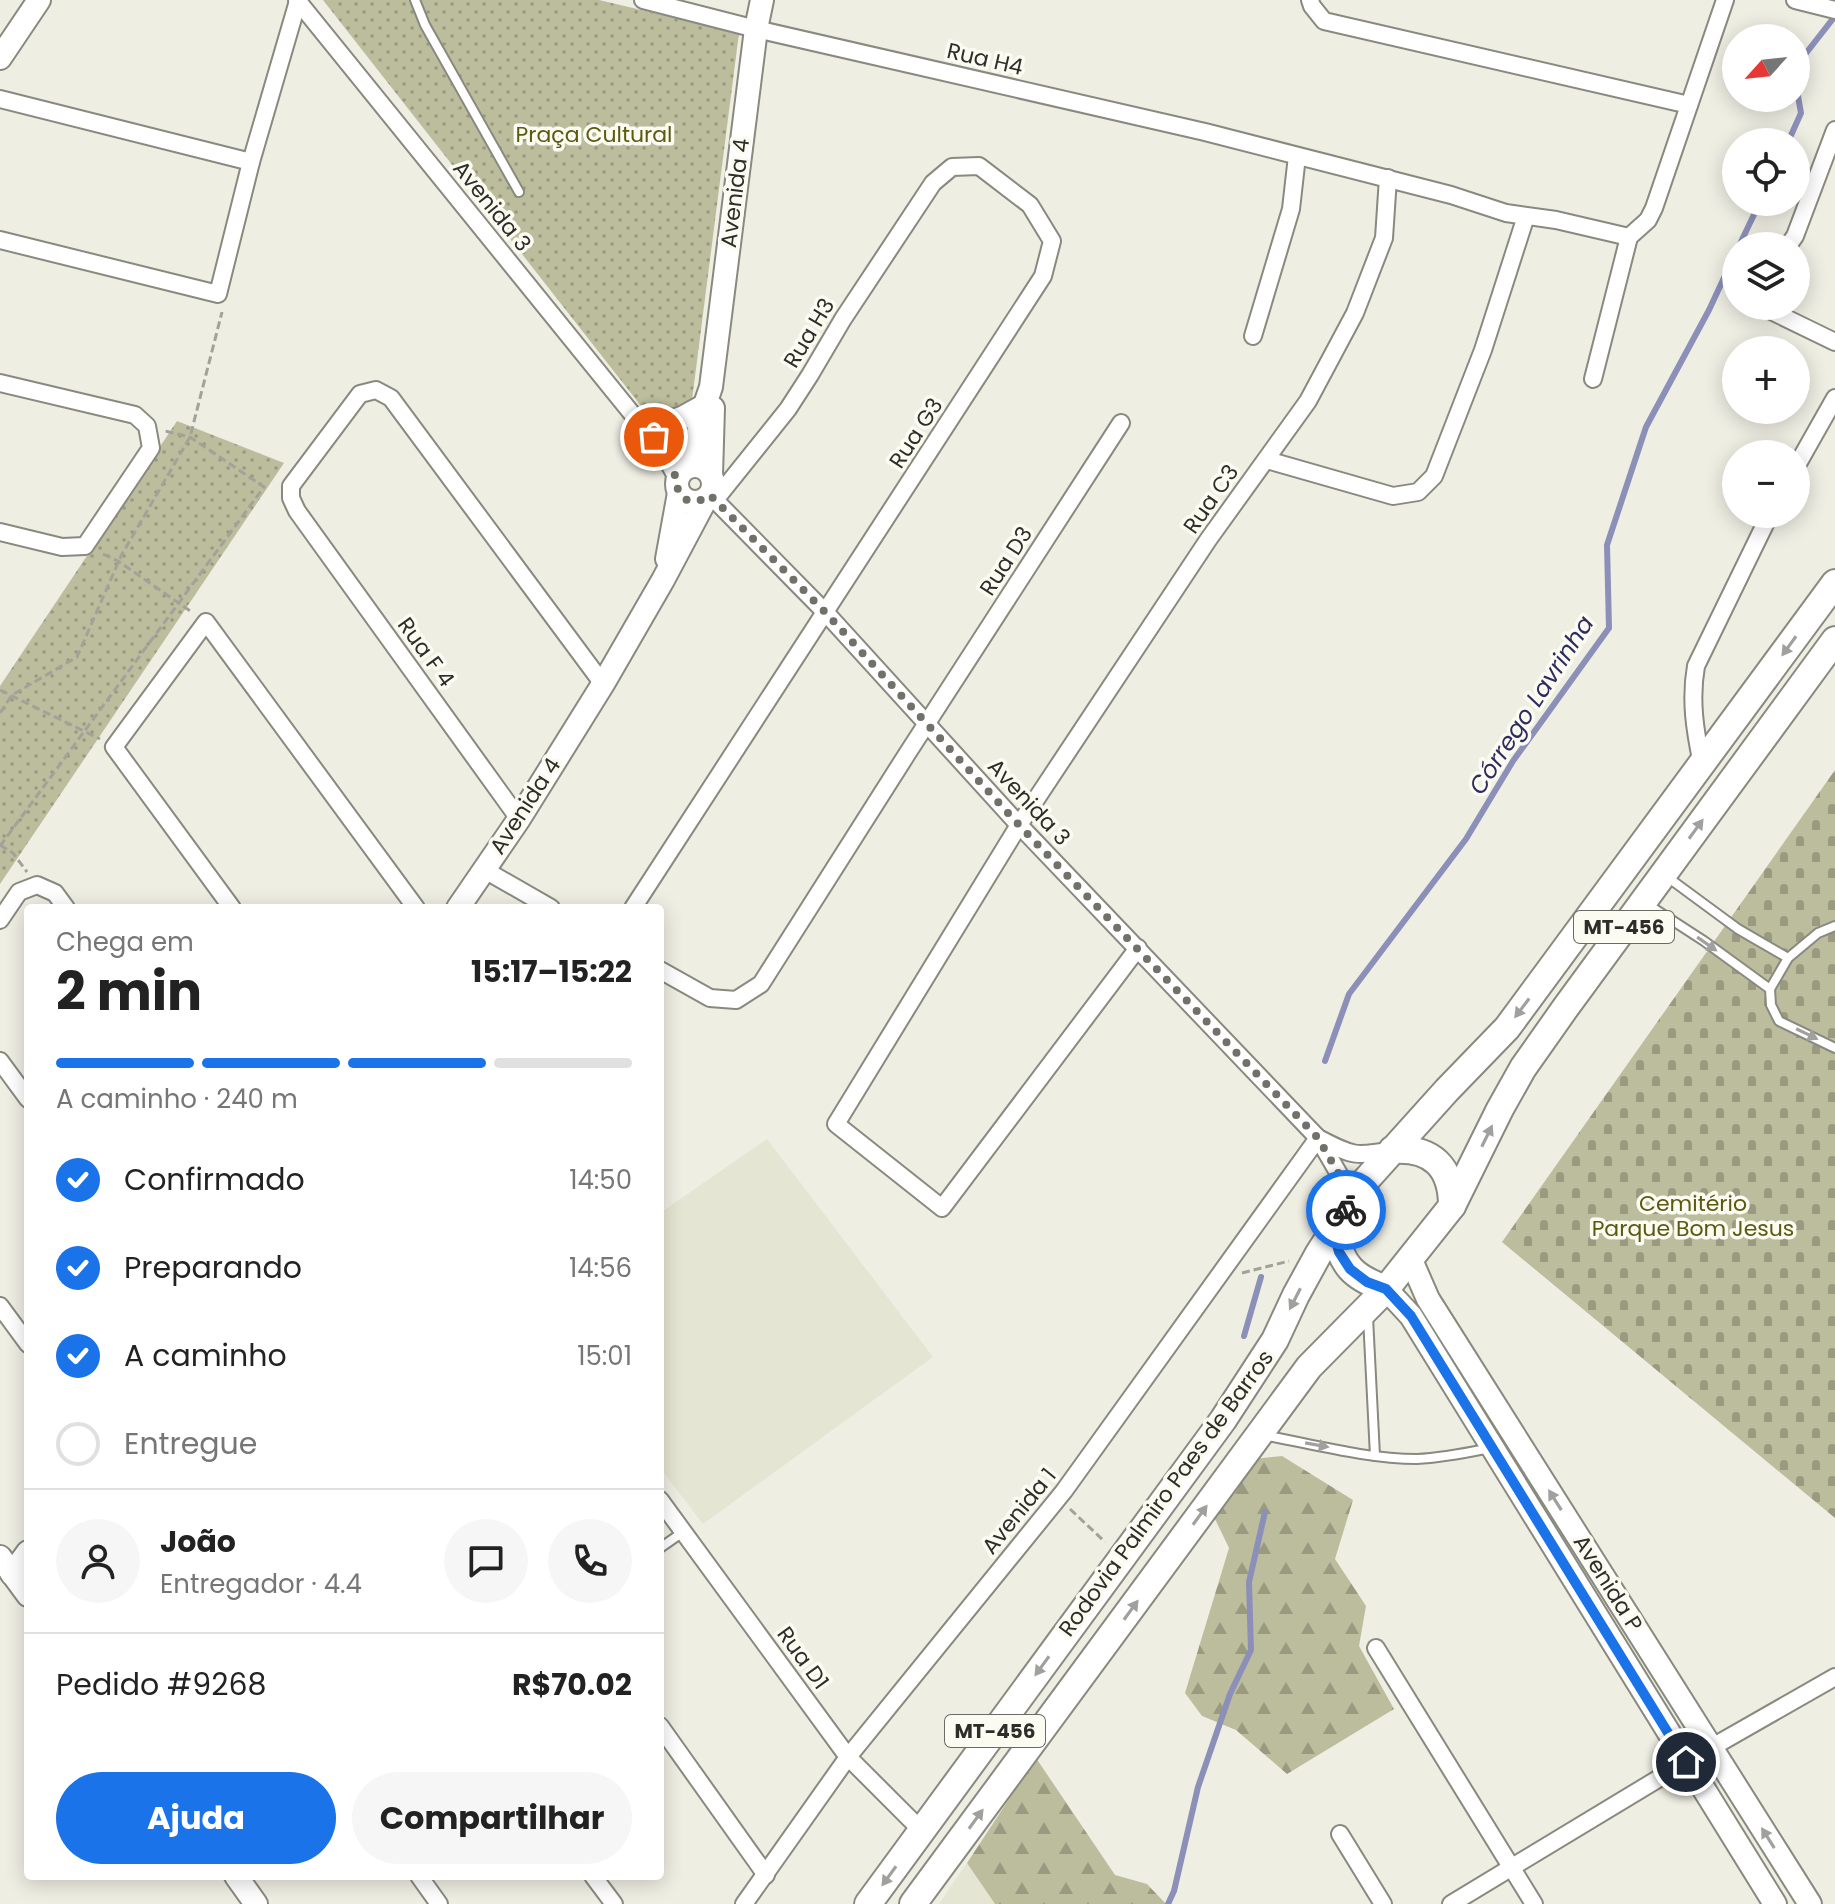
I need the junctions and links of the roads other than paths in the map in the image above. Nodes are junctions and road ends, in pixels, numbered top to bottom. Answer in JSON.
{"nodes":[{"id":1,"x":39,"y":0,"type":"edge"},
{"id":2,"x":298,"y":0,"type":"edge"},
{"id":3,"x":415,"y":0,"type":"edge"},
{"id":4,"x":643,"y":0,"type":"edge"},
{"id":5,"x":762,"y":0,"type":"edge"},
{"id":6,"x":1310,"y":0,"type":"edge"},
{"id":7,"x":1725,"y":0,"type":"edge"},
{"id":8,"x":1795,"y":0,"type":"edge"},
{"id":9,"x":1830,"y":9,"type":"edge"},
{"id":10,"x":756,"y":29,"type":"junction"},
{"id":11,"x":0,"y":58,"type":"edge"},
{"id":12,"x":0,"y":99,"type":"edge"},
{"id":13,"x":1689,"y":105,"type":"junction"},
{"id":14,"x":1835,"y":130,"type":"edge"},
{"id":15,"x":1297,"y":156,"type":"junction"},
{"id":16,"x":251,"y":162,"type":"junction"},
{"id":17,"x":1388,"y":178,"type":"junction"},
{"id":18,"x":933,"y":183,"type":"joint"},
{"id":19,"x":519,"y":192,"type":"dead end"},
{"id":20,"x":1526,"y":216,"type":"junction"},
{"id":21,"x":1797,"y":232,"type":"edge"},
{"id":22,"x":1629,"y":237,"type":"junction"},
{"id":23,"x":0,"y":240,"type":"edge"},
{"id":24,"x":1790,"y":320,"type":"edge"},
{"id":25,"x":1253,"y":336,"type":"dead end"},
{"id":26,"x":1835,"y":342,"type":"edge"},
{"id":27,"x":1593,"y":379,"type":"dead end"},
{"id":28,"x":0,"y":383,"type":"edge"},
{"id":29,"x":708,"y":396,"type":"junction"},
{"id":30,"x":1835,"y":398,"type":"edge"},
{"id":31,"x":1121,"y":423,"type":"dead end"},
{"id":32,"x":650,"y":434,"type":"junction"},
{"id":33,"x":1810,"y":442,"type":"edge"},
{"id":34,"x":1267,"y":460,"type":"junction"},
{"id":35,"x":698,"y":484,"type":"junction"},
{"id":36,"x":1763,"y":528,"type":"edge"},
{"id":37,"x":0,"y":532,"type":"edge"},
{"id":38,"x":1835,"y":583,"type":"edge"},
{"id":39,"x":826,"y":613,"type":"junction"},
{"id":40,"x":1835,"y":640,"type":"edge"},
{"id":41,"x":603,"y":684,"type":"junction"},
{"id":42,"x":927,"y":724,"type":"junction"},
{"id":43,"x":1702,"y":764,"type":"junction"},
{"id":44,"x":519,"y":819,"type":"junction"},
{"id":45,"x":1019,"y":825,"type":"junction"},
{"id":46,"x":483,"y":869,"type":"junction"},
{"id":47,"x":1664,"y":875,"type":"junction"},
{"id":48,"x":1643,"y":902,"type":"junction"},
{"id":49,"x":63,"y":904,"type":"edge"},
{"id":50,"x":229,"y":904,"type":"edge"},
{"id":51,"x":413,"y":904,"type":"edge"},
{"id":52,"x":461,"y":904,"type":"edge"},
{"id":53,"x":544,"y":904,"type":"edge"},
{"id":54,"x":636,"y":904,"type":"edge"},
{"id":55,"x":0,"y":920,"type":"edge"},
{"id":56,"x":1835,"y":926,"type":"edge"},
{"id":57,"x":1138,"y":948,"type":"junction"},
{"id":58,"x":1788,"y":958,"type":"junction"},
{"id":59,"x":664,"y":972,"type":"edge"},
{"id":60,"x":1770,"y":989,"type":"junction"},
{"id":61,"x":1835,"y":1048,"type":"edge"},
{"id":62,"x":0,"y":1061,"type":"edge"},
{"id":63,"x":24,"y":1094,"type":"edge"},
{"id":64,"x":1318,"y":1138,"type":"junction"},
{"id":65,"x":1392,"y":1150,"type":"junction"},
{"id":66,"x":1350,"y":1204,"type":"junction"},
{"id":67,"x":1452,"y":1206,"type":"junction"},
{"id":68,"x":1326,"y":1242,"type":"junction"},
{"id":69,"x":1411,"y":1260,"type":"junction"},
{"id":70,"x":1386,"y":1289,"type":"junction"},
{"id":71,"x":0,"y":1306,"type":"edge"},
{"id":72,"x":1368,"y":1308,"type":"junction"},
{"id":73,"x":24,"y":1339,"type":"edge"},
{"id":74,"x":1258,"y":1435,"type":"junction"},
{"id":75,"x":1515,"y":1436,"type":"junction"},
{"id":76,"x":1493,"y":1448,"type":"junction"},
{"id":77,"x":1375,"y":1456,"type":"junction"},
{"id":78,"x":664,"y":1506,"type":"edge"},
{"id":79,"x":683,"y":1532,"type":"junction"},
{"id":80,"x":664,"y":1545,"type":"edge"},
{"id":81,"x":24,"y":1555,"type":"edge"},
{"id":82,"x":6,"y":1566,"type":"edge"},
{"id":83,"x":24,"y":1590,"type":"edge"},
{"id":84,"x":1376,"y":1648,"type":"dead end"},
{"id":85,"x":1835,"y":1677,"type":"edge"},
{"id":86,"x":664,"y":1732,"type":"edge"},
{"id":87,"x":1712,"y":1748,"type":"junction"},
{"id":88,"x":848,"y":1757,"type":"junction"},
{"id":89,"x":1686,"y":1762,"type":"junction"},
{"id":90,"x":922,"y":1831,"type":"junction"},
{"id":91,"x":1340,"y":1834,"type":"dead end"},
{"id":92,"x":1510,"y":1867,"type":"junction"},
{"id":93,"x":766,"y":1875,"type":"junction"},
{"id":94,"x":244,"y":1880,"type":"edge"},
{"id":95,"x":422,"y":1880,"type":"edge"},
{"id":96,"x":596,"y":1880,"type":"edge"},
{"id":97,"x":256,"y":1904,"type":"edge"},
{"id":98,"x":439,"y":1904,"type":"edge"},
{"id":99,"x":614,"y":1904,"type":"edge"},
{"id":100,"x":744,"y":1904,"type":"edge"},
{"id":101,"x":868,"y":1904,"type":"edge"},
{"id":102,"x":913,"y":1904,"type":"edge"},
{"id":103,"x":1383,"y":1904,"type":"edge"},
{"id":104,"x":1451,"y":1904,"type":"edge"},
{"id":105,"x":1534,"y":1904,"type":"edge"},
{"id":106,"x":1775,"y":1904,"type":"edge"},
{"id":107,"x":1810,"y":1904,"type":"edge"}],
"edges":[{"from":1,"to":11,"type":"street"},
{"from":2,"to":16,"type":"street"},
{"from":2,"to":32,"type":"street","name":"Avenida 3"},
{"from":3,"to":19,"type":"lane"},
{"from":4,"to":10,"type":"street","name":"Rua H4"},
{"from":5,"to":10,"type":"street","name":"Avenida 4"},
{"from":6,"to":13,"type":"street"},
{"from":7,"to":13,"type":"street"},
{"from":8,"to":9,"type":"street"},
{"from":10,"to":15,"type":"street","name":"Rua H4"},
{"from":10,"to":29,"type":"street","name":"Avenida 4"},
{"from":12,"to":16,"type":"street"},
{"from":13,"to":22,"type":"street"},
{"from":14,"to":21,"type":"street"},
{"from":15,"to":17,"type":"street","name":"Rua H4"},
{"from":15,"to":25,"type":"street"},
{"from":16,"to":23,"type":"street"},
{"from":17,"to":20,"type":"street","name":"Rua H4"},
{"from":17,"to":34,"type":"street","name":"Rua C3"},
{"from":18,"to":35,"type":"street","name":"Rua H3"},
{"from":18,"to":39,"type":"street","name":"Rua G3"},
{"from":20,"to":22,"type":"street","name":"Rua H4"},
{"from":20,"to":34,"type":"street"},
{"from":22,"to":27,"type":"street"},
{"from":24,"to":26,"type":"street"},
{"from":28,"to":37,"type":"street"},
{"from":29,"to":32,"type":"street"},
{"from":29,"to":35,"type":"street","name":"Avenida 4"},
{"from":30,"to":33,"type":"street"},
{"from":31,"to":42,"type":"street","name":"Rua D3"},
{"from":32,"to":35,"type":"street","name":"Avenida 3"},
{"from":34,"to":45,"type":"street","name":"Rua C3"},
{"from":35,"to":39,"type":"street","name":"Avenida 3"},
{"from":35,"to":41,"type":"street","name":"Avenida 4"},
{"from":36,"to":43,"type":"street"},
{"from":38,"to":43,"type":"main road","name":"Rodovia Palmiro Paes de Barros","number":"MT-456","one_way":true},
{"from":39,"to":42,"type":"street","name":"Avenida 3"},
{"from":39,"to":54,"type":"street","name":"Rua G3"},
{"from":47,"to":40,"type":"main road","name":"Rodovia Palmiro Paes de Barros","number":"MT-456","one_way":true},
{"from":41,"to":44,"type":"street","name":"Avenida 4"},
{"from":41,"to":44,"type":"street","name":"Rua F 4"},
{"from":42,"to":45,"type":"street","name":"Avenida 3"},
{"from":42,"to":59,"type":"street","name":"Rua D3"},
{"from":43,"to":65,"type":"main road","name":"Rodovia Palmiro Paes de Barros","number":"MT-456","one_way":true},
{"from":44,"to":46,"type":"street","name":"Avenida 4"},
{"from":45,"to":57,"type":"street","name":"Avenida 3"},
{"from":45,"to":57,"type":"street","name":"Rua C3"},
{"from":46,"to":52,"type":"street","name":"Avenida 4"},
{"from":46,"to":53,"type":"street"},
{"from":47,"to":48,"type":"main road","name":"Rodovia Palmiro Paes de Barros","number":"MT-456"},
{"from":47,"to":58,"type":"lane"},
{"from":48,"to":60,"type":"lane","one_way":true},
{"from":67,"to":48,"type":"main road","name":"Rodovia Palmiro Paes de Barros","number":"MT-456","one_way":true},
{"from":49,"to":55,"type":"street"},
{"from":50,"to":51,"type":"street"},
{"from":56,"to":58,"type":"lane"},
{"from":57,"to":64,"type":"street","name":"Avenida 3"},
{"from":58,"to":60,"type":"lane"},
{"from":60,"to":61,"type":"lane","one_way":true},
{"from":62,"to":63,"type":"street"},
{"from":64,"to":65,"type":"street"},
{"from":64,"to":66,"type":"street"},
{"from":64,"to":88,"type":"street","name":"Avenida 1"},
{"from":65,"to":66,"type":"main road","name":"Rodovia Palmiro Paes de Barros","number":"MT-456"},
{"from":65,"to":67,"type":"main road"},
{"from":66,"to":68,"type":"main road","name":"Rodovia Palmiro Paes de Barros","number":"MT-456"},
{"from":67,"to":69,"type":"main road","name":"Rodovia Palmiro Paes de Barros","number":"MT-456"},
{"from":68,"to":70,"type":"main road"},
{"from":68,"to":90,"type":"main road","name":"Rodovia Palmiro Paes de Barros","number":"MT-456","one_way":true},
{"from":69,"to":70,"type":"main road","name":"Rodovia Palmiro Paes de Barros","number":"MT-456"},
{"from":69,"to":75,"type":"street","name":"Avenida P"},
{"from":70,"to":72,"type":"main road","name":"Rodovia Palmiro Paes de Barros","number":"MT-456"},
{"from":70,"to":76,"type":"street","name":"Avenida P"},
{"from":71,"to":73,"type":"street"},
{"from":72,"to":74,"type":"main road","name":"Rodovia Palmiro Paes de Barros","number":"MT-456"},
{"from":72,"to":77,"type":"lane"},
{"from":74,"to":77,"type":"lane","one_way":true},
{"from":102,"to":74,"type":"main road","name":"Rodovia Palmiro Paes de Barros","number":"MT-456","one_way":true},
{"from":75,"to":76,"type":"lane"},
{"from":87,"to":75,"type":"street","name":"Avenida P","one_way":true},
{"from":76,"to":77,"type":"lane"},
{"from":76,"to":89,"type":"street","name":"Avenida P"},
{"from":78,"to":79,"type":"street","name":"Rua D1"},
{"from":79,"to":80,"type":"lane"},
{"from":79,"to":88,"type":"street","name":"Rua D1"},
{"from":81,"to":82,"type":"street"},
{"from":82,"to":83,"type":"street"},
{"from":84,"to":92,"type":"street"},
{"from":85,"to":87,"type":"street"},
{"from":86,"to":93,"type":"street"},
{"from":87,"to":89,"type":"street"},
{"from":107,"to":87,"type":"street","name":"Avenida P","one_way":true},
{"from":88,"to":90,"type":"street","name":"Rua D1"},
{"from":88,"to":93,"type":"street","name":"Avenida 1"},
{"from":89,"to":92,"type":"street"},
{"from":89,"to":106,"type":"street","name":"Avenida P"},
{"from":90,"to":101,"type":"main road","name":"Rodovia Palmiro Paes de Barros","number":"MT-456","one_way":true},
{"from":91,"to":103,"type":"street"},
{"from":92,"to":104,"type":"street"},
{"from":92,"to":105,"type":"street"},
{"from":93,"to":100,"type":"street","name":"Avenida 1"},
{"from":94,"to":97,"type":"street"},
{"from":95,"to":98,"type":"street"},
{"from":96,"to":99,"type":"street"}]}
